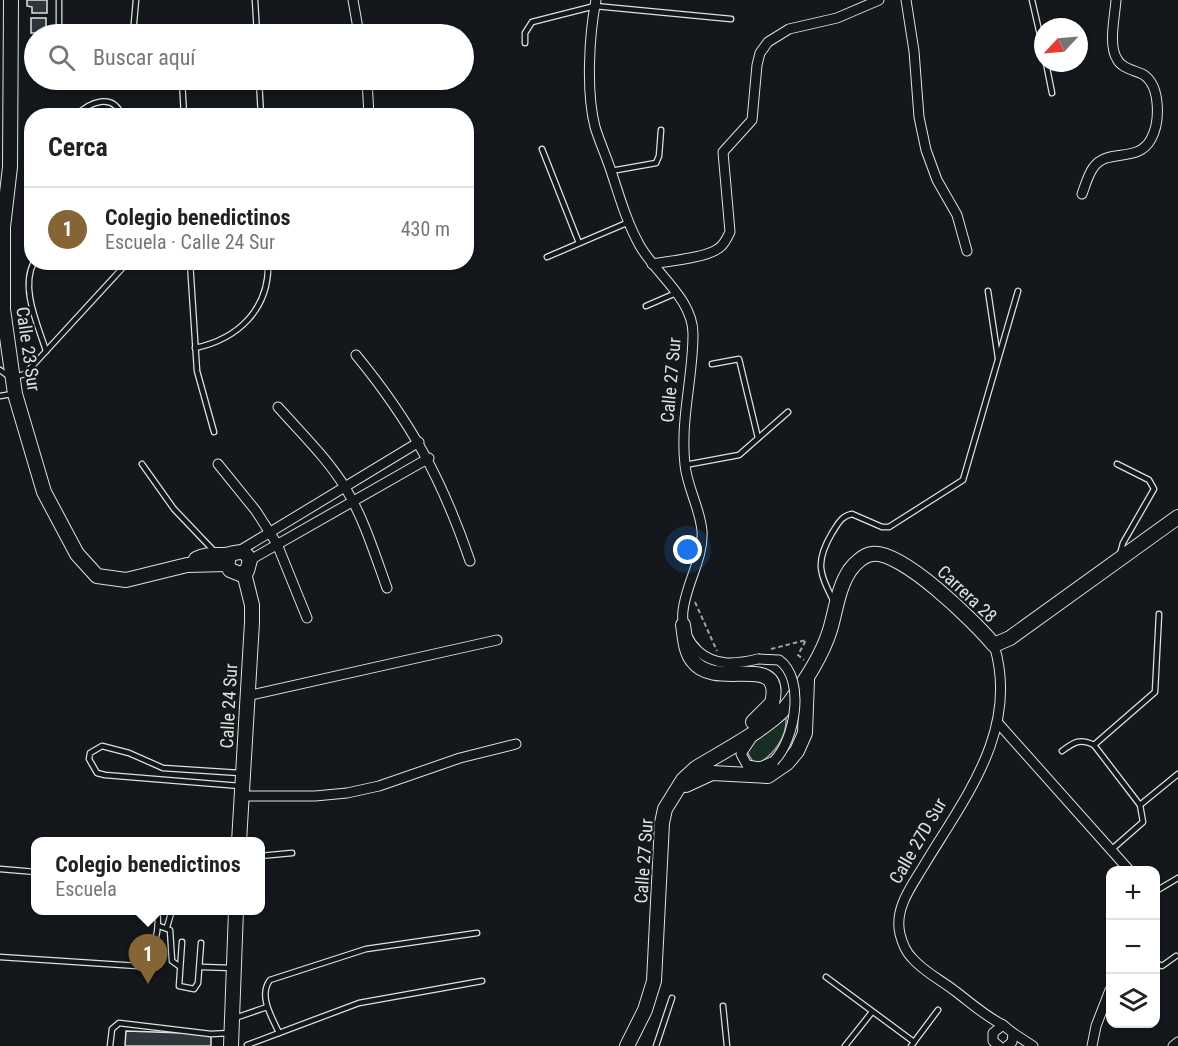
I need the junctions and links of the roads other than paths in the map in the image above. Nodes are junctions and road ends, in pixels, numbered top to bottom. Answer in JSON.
{"nodes":[{"id":1,"x":10,"y":0,"type":"edge"},
{"id":2,"x":59,"y":0,"type":"edge"},
{"id":3,"x":136,"y":0,"type":"edge"},
{"id":4,"x":255,"y":0,"type":"edge"},
{"id":5,"x":353,"y":0,"type":"edge"},
{"id":6,"x":879,"y":0,"type":"edge"},
{"id":7,"x":906,"y":0,"type":"edge"},
{"id":8,"x":1032,"y":0,"type":"edge"},
{"id":9,"x":1116,"y":0,"type":"edge"},
{"id":10,"x":596,"y":3,"type":"edge"},
{"id":11,"x":1036,"y":18,"type":"edge"},
{"id":12,"x":730,"y":19,"type":"dead end"},
{"id":13,"x":59,"y":24,"type":"edge"},
{"id":14,"x":135,"y":24,"type":"edge"},
{"id":15,"x":256,"y":24,"type":"edge"},
{"id":16,"x":357,"y":24,"type":"edge"},
{"id":17,"x":525,"y":43,"type":"dead end"},
{"id":18,"x":1048,"y":72,"type":"edge"},
{"id":19,"x":5,"y":74,"type":"edge"},
{"id":20,"x":183,"y":90,"type":"edge"},
{"id":21,"x":260,"y":90,"type":"edge"},
{"id":22,"x":368,"y":90,"type":"edge"},
{"id":23,"x":1052,"y":93,"type":"dead end"},
{"id":24,"x":85,"y":108,"type":"edge"},
{"id":25,"x":116,"y":108,"type":"edge"},
{"id":26,"x":184,"y":108,"type":"edge"},
{"id":27,"x":261,"y":108,"type":"edge"},
{"id":28,"x":369,"y":108,"type":"edge"},
{"id":29,"x":661,"y":130,"type":"dead end"},
{"id":30,"x":542,"y":149,"type":"dead end"},
{"id":31,"x":611,"y":171,"type":"junction"},
{"id":32,"x":1082,"y":194,"type":"dead end"},
{"id":33,"x":628,"y":222,"type":"junction"},
{"id":34,"x":1,"y":227,"type":"edge"},
{"id":35,"x":579,"y":243,"type":"junction"},
{"id":36,"x":967,"y":251,"type":"dead end"},
{"id":37,"x":547,"y":257,"type":"dead end"},
{"id":38,"x":652,"y":264,"type":"junction"},
{"id":39,"x":32,"y":270,"type":"edge"},
{"id":40,"x":121,"y":270,"type":"edge"},
{"id":41,"x":190,"y":270,"type":"edge"},
{"id":42,"x":268,"y":270,"type":"edge"},
{"id":43,"x":988,"y":291,"type":"dead end"},
{"id":44,"x":1018,"y":291,"type":"dead end"},
{"id":45,"x":676,"y":293,"type":"junction"},
{"id":46,"x":646,"y":306,"type":"dead end"},
{"id":47,"x":195,"y":348,"type":"junction"},
{"id":48,"x":46,"y":351,"type":"junction"},
{"id":49,"x":356,"y":355,"type":"dead end"},
{"id":50,"x":998,"y":361,"type":"junction"},
{"id":51,"x":712,"y":364,"type":"dead end"},
{"id":52,"x":6,"y":374,"type":"edge"},
{"id":53,"x":15,"y":394,"type":"junction"},
{"id":54,"x":0,"y":396,"type":"edge"},
{"id":55,"x":278,"y":407,"type":"dead end"},
{"id":56,"x":788,"y":412,"type":"dead end"},
{"id":57,"x":214,"y":432,"type":"dead end"},
{"id":58,"x":758,"y":438,"type":"junction"},
{"id":59,"x":419,"y":442,"type":"junction"},
{"id":60,"x":429,"y":458,"type":"junction"},
{"id":61,"x":142,"y":464,"type":"dead end"},
{"id":62,"x":218,"y":464,"type":"dead end"},
{"id":63,"x":1117,"y":464,"type":"dead end"},
{"id":64,"x":685,"y":465,"type":"junction"},
{"id":65,"x":344,"y":487,"type":"junction"},
{"id":66,"x":353,"y":501,"type":"junction"},
{"id":67,"x":1178,"y":517,"type":"edge"},
{"id":68,"x":269,"y":531,"type":"junction"},
{"id":69,"x":278,"y":544,"type":"junction"},
{"id":70,"x":232,"y":556,"type":"junction"},
{"id":71,"x":1119,"y":560,"type":"junction"},
{"id":72,"x":470,"y":561,"type":"dead end"},
{"id":73,"x":244,"y":573,"type":"junction"},
{"id":74,"x":387,"y":588,"type":"dead end"},
{"id":75,"x":836,"y":606,"type":"junction"},
{"id":76,"x":1159,"y":614,"type":"dead end"},
{"id":77,"x":307,"y":618,"type":"dead end"},
{"id":78,"x":683,"y":625,"type":"junction"},
{"id":79,"x":497,"y":640,"type":"dead end"},
{"id":80,"x":994,"y":645,"type":"junction"},
{"id":81,"x":811,"y":659,"type":"joint"},
{"id":82,"x":807,"y":675,"type":"junction"},
{"id":83,"x":247,"y":696,"type":"junction"},
{"id":84,"x":777,"y":715,"type":"junction"},
{"id":85,"x":998,"y":723,"type":"junction"},
{"id":86,"x":735,"y":743,"type":"junction"},
{"id":87,"x":516,"y":744,"type":"dead end"},
{"id":88,"x":1094,"y":745,"type":"junction"},
{"id":89,"x":1062,"y":751,"type":"dead end"},
{"id":90,"x":774,"y":761,"type":"junction"},
{"id":91,"x":696,"y":768,"type":"junction"},
{"id":92,"x":737,"y":774,"type":"junction"},
{"id":93,"x":1178,"y":774,"type":"edge"},
{"id":94,"x":754,"y":777,"type":"junction"},
{"id":95,"x":242,"y":785,"type":"junction"},
{"id":96,"x":668,"y":803,"type":"junction"},
{"id":97,"x":1140,"y":805,"type":"junction"},
{"id":98,"x":240,"y":837,"type":"edge"},
{"id":99,"x":1111,"y":850,"type":"junction"},
{"id":100,"x":292,"y":853,"type":"dead end"},
{"id":101,"x":265,"y":856,"type":"edge"},
{"id":102,"x":1125,"y":866,"type":"edge"},
{"id":103,"x":0,"y":869,"type":"edge"},
{"id":104,"x":31,"y":872,"type":"edge"},
{"id":105,"x":1178,"y":878,"type":"edge"},
{"id":106,"x":1160,"y":888,"type":"edge"},
{"id":107,"x":158,"y":915,"type":"edge"},
{"id":108,"x":170,"y":915,"type":"edge"},
{"id":109,"x":236,"y":915,"type":"edge"},
{"id":110,"x":159,"y":926,"type":"junction"},
{"id":111,"x":167,"y":927,"type":"junction"},
{"id":112,"x":477,"y":933,"type":"dead end"},
{"id":113,"x":182,"y":942,"type":"dead end"},
{"id":114,"x":201,"y":943,"type":"dead end"},
{"id":115,"x":1176,"y":956,"type":"dead end"},
{"id":116,"x":0,"y":957,"type":"edge"},
{"id":117,"x":1160,"y":965,"type":"edge"},
{"id":118,"x":179,"y":966,"type":"junction"},
{"id":119,"x":201,"y":968,"type":"junction"},
{"id":120,"x":233,"y":968,"type":"junction"},
{"id":121,"x":826,"y":977,"type":"dead end"},
{"id":122,"x":482,"y":981,"type":"dead end"},
{"id":123,"x":672,"y":998,"type":"dead end"},
{"id":124,"x":1106,"y":1000,"type":"edge"},
{"id":125,"x":723,"y":1006,"type":"dead end"},
{"id":126,"x":267,"y":1007,"type":"junction"},
{"id":127,"x":938,"y":1010,"type":"dead end"},
{"id":128,"x":872,"y":1012,"type":"junction"},
{"id":129,"x":986,"y":1016,"type":"junction"},
{"id":130,"x":1003,"y":1025,"type":"junction"},
{"id":131,"x":231,"y":1033,"type":"edge"},
{"id":132,"x":279,"y":1033,"type":"junction"},
{"id":133,"x":993,"y":1033,"type":"junction"},
{"id":134,"x":1011,"y":1040,"type":"edge"},
{"id":135,"x":1178,"y":1042,"type":"edge"},
{"id":136,"x":913,"y":1044,"type":"edge"},
{"id":137,"x":247,"y":1045,"type":"edge"},
{"id":138,"x":996,"y":1045,"type":"edge"},
{"id":139,"x":1031,"y":1045,"type":"edge"},
{"id":140,"x":110,"y":1046,"type":"edge"},
{"id":141,"x":627,"y":1046,"type":"edge"},
{"id":142,"x":656,"y":1046,"type":"edge"},
{"id":143,"x":727,"y":1046,"type":"edge"},
{"id":144,"x":845,"y":1046,"type":"edge"},
{"id":145,"x":1092,"y":1046,"type":"edge"},
{"id":146,"x":1173,"y":1046,"type":"edge"}],
"edges":[{"from":1,"to":19,"type":"street","name":"Calle 23 Sur"},
{"from":2,"to":13,"type":"lane"},
{"from":3,"to":14,"type":"lane"},
{"from":4,"to":15,"type":"lane"},
{"from":5,"to":16,"type":"street"},
{"from":6,"to":38,"type":"street"},
{"from":7,"to":36,"type":"street"},
{"from":8,"to":11,"type":"lane"},
{"from":9,"to":32,"type":"street"},
{"from":10,"to":12,"type":"lane"},
{"from":10,"to":17,"type":"lane"},
{"from":10,"to":31,"type":"street","name":"Calle 27 Sur"},
{"from":18,"to":23,"type":"lane"},
{"from":19,"to":34,"type":"street","name":"Calle 23 Sur"},
{"from":20,"to":26,"type":"lane"},
{"from":21,"to":27,"type":"lane"},
{"from":22,"to":28,"type":"street"},
{"from":24,"to":25,"type":"lane"},
{"from":29,"to":31,"type":"lane"},
{"from":30,"to":35,"type":"lane"},
{"from":31,"to":33,"type":"street","name":"Calle 27 Sur"},
{"from":33,"to":35,"type":"lane"},
{"from":33,"to":38,"type":"street","name":"Calle 27 Sur"},
{"from":34,"to":52,"type":"street","name":"Calle 23 Sur"},
{"from":35,"to":37,"type":"lane"},
{"from":38,"to":45,"type":"street","name":"Calle 27 Sur"},
{"from":39,"to":48,"type":"lane"},
{"from":40,"to":48,"type":"lane"},
{"from":41,"to":47,"type":"lane"},
{"from":42,"to":47,"type":"lane"},
{"from":43,"to":50,"type":"lane"},
{"from":44,"to":50,"type":"lane"},
{"from":45,"to":46,"type":"lane"},
{"from":45,"to":64,"type":"street","name":"Calle 27 Sur"},
{"from":47,"to":57,"type":"lane"},
{"from":48,"to":52,"type":"lane"},
{"from":49,"to":59,"type":"street"},
{"from":50,"to":75,"type":"lane"},
{"from":51,"to":58,"type":"lane"},
{"from":52,"to":53,"type":"street","name":"Calle 23 Sur"},
{"from":53,"to":54,"type":"lane"},
{"from":53,"to":70,"type":"street","name":"Calle 23 Sur"},
{"from":55,"to":65,"type":"street"},
{"from":56,"to":58,"type":"lane"},
{"from":58,"to":64,"type":"lane"},
{"from":59,"to":60,"type":"street"},
{"from":59,"to":65,"type":"street"},
{"from":60,"to":66,"type":"street"},
{"from":60,"to":72,"type":"street"},
{"from":61,"to":70,"type":"lane"},
{"from":62,"to":68,"type":"street"},
{"from":63,"to":71,"type":"lane"},
{"from":64,"to":78,"type":"street","name":"Calle 27 Sur"},
{"from":65,"to":66,"type":"street"},
{"from":65,"to":68,"type":"street"},
{"from":66,"to":69,"type":"street"},
{"from":66,"to":74,"type":"street"},
{"from":67,"to":71,"type":"street"},
{"from":68,"to":69,"type":"street"},
{"from":68,"to":70,"type":"street"},
{"from":69,"to":70,"type":"street"},
{"from":69,"to":77,"type":"street"},
{"from":70,"to":73,"type":"street"},
{"from":70,"to":73,"type":"street"},
{"from":71,"to":80,"type":"street"},
{"from":73,"to":83,"type":"street","name":"Calle 24 Sur"},
{"from":75,"to":80,"type":"street","name":"Carrera 28"},
{"from":75,"to":81,"type":"street","name":"Carrera 28"},
{"from":76,"to":88,"type":"lane"},
{"from":78,"to":90,"type":"street","bridge":true},
{"from":78,"to":91,"type":"street"},
{"from":79,"to":83,"type":"street"},
{"from":80,"to":85,"type":"street","name":"Carrera 28"},
{"from":81,"to":82,"type":"street","name":"Calle 27 Sur"},
{"from":82,"to":84,"type":"street","name":"Calle 27 Sur"},
{"from":82,"to":94,"type":"street"},
{"from":83,"to":95,"type":"street","name":"Calle 24 Sur"},
{"from":84,"to":86,"type":"street","name":"Calle 27 Sur"},
{"from":84,"to":90,"type":"street"},
{"from":85,"to":99,"type":"street"},
{"from":85,"to":129,"type":"street","name":"Calle 27D Sur"},
{"from":86,"to":91,"type":"street","name":"Calle 27 Sur"},
{"from":86,"to":92,"type":"street"},
{"from":87,"to":95,"type":"street"},
{"from":88,"to":89,"type":"lane"},
{"from":88,"to":97,"type":"lane"},
{"from":90,"to":94,"type":"street"},
{"from":91,"to":96,"type":"street","name":"Calle 27 Sur"},
{"from":92,"to":94,"type":"street"},
{"from":92,"to":96,"type":"street"},
{"from":93,"to":97,"type":"lane"},
{"from":95,"to":95,"type":"lane"},
{"from":95,"to":98,"type":"street","name":"Calle 24 Sur"},
{"from":96,"to":141,"type":"street","name":"Calle 27 Sur"},
{"from":97,"to":99,"type":"lane"},
{"from":99,"to":102,"type":"street"},
{"from":100,"to":101,"type":"lane"},
{"from":103,"to":104,"type":"lane"},
{"from":105,"to":106,"type":"lane"},
{"from":107,"to":110,"type":"lane"},
{"from":108,"to":111,"type":"lane"},
{"from":109,"to":120,"type":"street"},
{"from":110,"to":111,"type":"lane"},
{"from":110,"to":116,"type":"lane"},
{"from":111,"to":118,"type":"lane"},
{"from":112,"to":126,"type":"lane"},
{"from":113,"to":118,"type":"lane"},
{"from":114,"to":119,"type":"lane"},
{"from":115,"to":117,"type":"lane"},
{"from":118,"to":119,"type":"lane"},
{"from":119,"to":120,"type":"lane"},
{"from":120,"to":131,"type":"street"},
{"from":121,"to":128,"type":"lane"},
{"from":122,"to":132,"type":"lane"},
{"from":123,"to":142,"type":"lane"},
{"from":124,"to":145,"type":"street"},
{"from":125,"to":143,"type":"lane"},
{"from":126,"to":131,"type":"lane"},
{"from":126,"to":132,"type":"lane"},
{"from":127,"to":136,"type":"lane"},
{"from":128,"to":136,"type":"lane"},
{"from":128,"to":144,"type":"lane"},
{"from":129,"to":130,"type":"street","name":"Calle 27D Sur"},
{"from":129,"to":133,"type":"street","name":"Calle 27D Sur"},
{"from":130,"to":133,"type":"street"},
{"from":130,"to":134,"type":"street","name":"Calle 27D Sur"},
{"from":131,"to":140,"type":"lane"},
{"from":132,"to":137,"type":"lane"},
{"from":133,"to":138,"type":"street","name":"Calle 27D Sur"},
{"from":134,"to":139,"type":"street"},
{"from":135,"to":146,"type":"street"}]}
